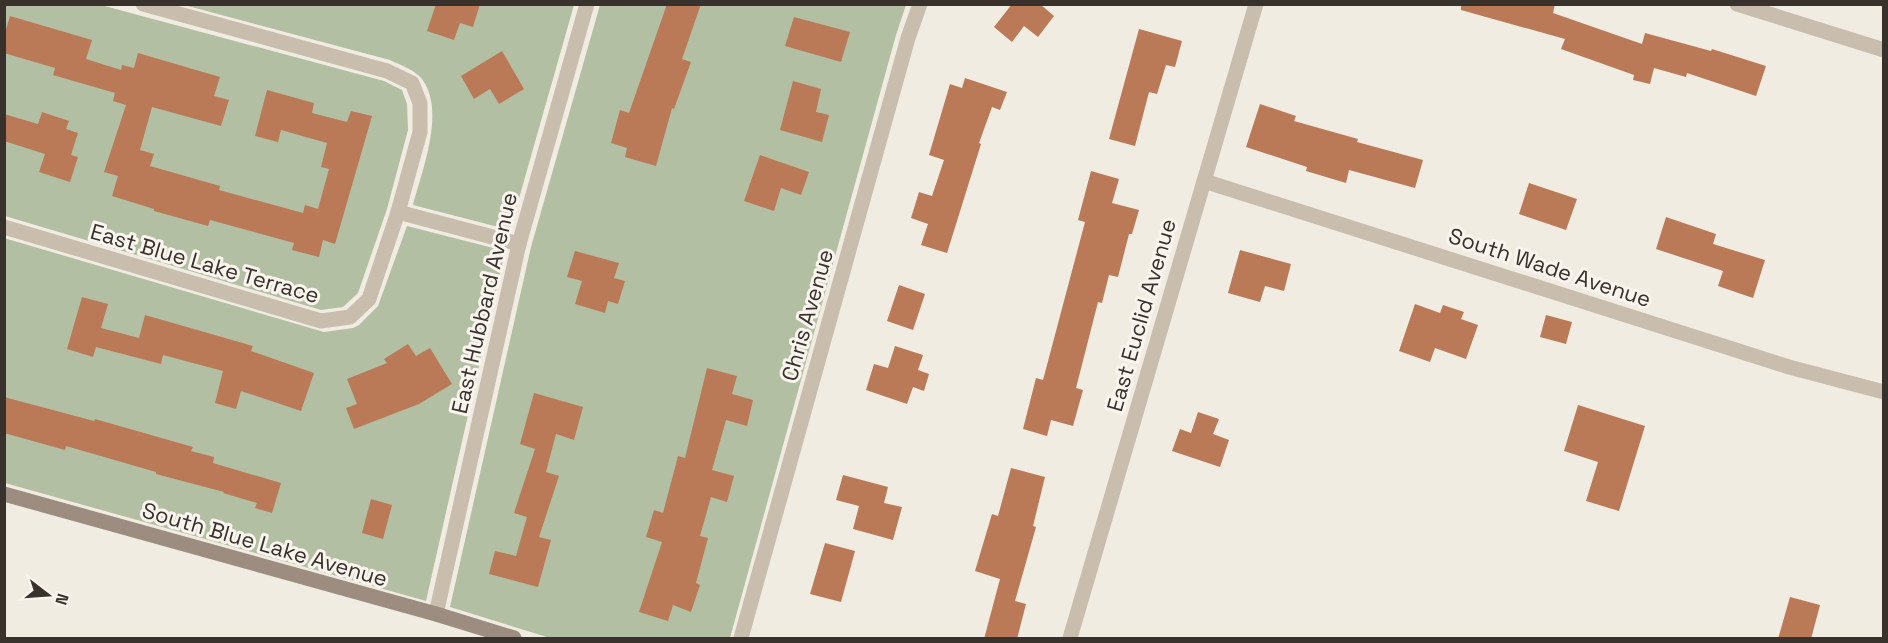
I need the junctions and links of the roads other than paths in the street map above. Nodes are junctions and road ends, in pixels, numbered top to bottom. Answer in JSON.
{"nodes":[{"id":1,"x":143,"y":4,"type":"edge"},
{"id":2,"x":587,"y":4,"type":"edge"},
{"id":3,"x":920,"y":4,"type":"edge"},
{"id":4,"x":1256,"y":4,"type":"edge"},
{"id":5,"x":1737,"y":4,"type":"edge"},
{"id":6,"x":1884,"y":50,"type":"edge"},
{"id":7,"x":1204,"y":182,"type":"junction"},
{"id":8,"x":398,"y":212,"type":"junction"},
{"id":9,"x":4,"y":227,"type":"edge"},
{"id":10,"x":519,"y":244,"type":"junction"},
{"id":11,"x":1884,"y":392,"type":"edge"},
{"id":12,"x":4,"y":494,"type":"edge"},
{"id":13,"x":435,"y":614,"type":"junction"},
{"id":14,"x":514,"y":639,"type":"edge"},
{"id":15,"x":741,"y":639,"type":"edge"},
{"id":16,"x":1070,"y":639,"type":"edge"}],
"edges":[{"from":1,"to":8,"type":"street","name":"East Blue Lake Terrace"},
{"from":2,"to":10,"type":"street","name":"East Hubbard Avenue"},
{"from":3,"to":15,"type":"street","name":"Chris Avenue"},
{"from":4,"to":7,"type":"street","name":"East Euclid Avenue"},
{"from":5,"to":6,"type":"street"},
{"from":7,"to":11,"type":"street","name":"South Wade Avenue"},
{"from":7,"to":16,"type":"street","name":"East Euclid Avenue"},
{"from":8,"to":9,"type":"street","name":"East Blue Lake Terrace"},
{"from":8,"to":10,"type":"street"},
{"from":10,"to":13,"type":"street","name":"East Hubbard Avenue"},
{"from":12,"to":13,"type":"main road","name":"South Blue Lake Avenue"},
{"from":13,"to":14,"type":"main road","name":"South Blue Lake Avenue"}]}
